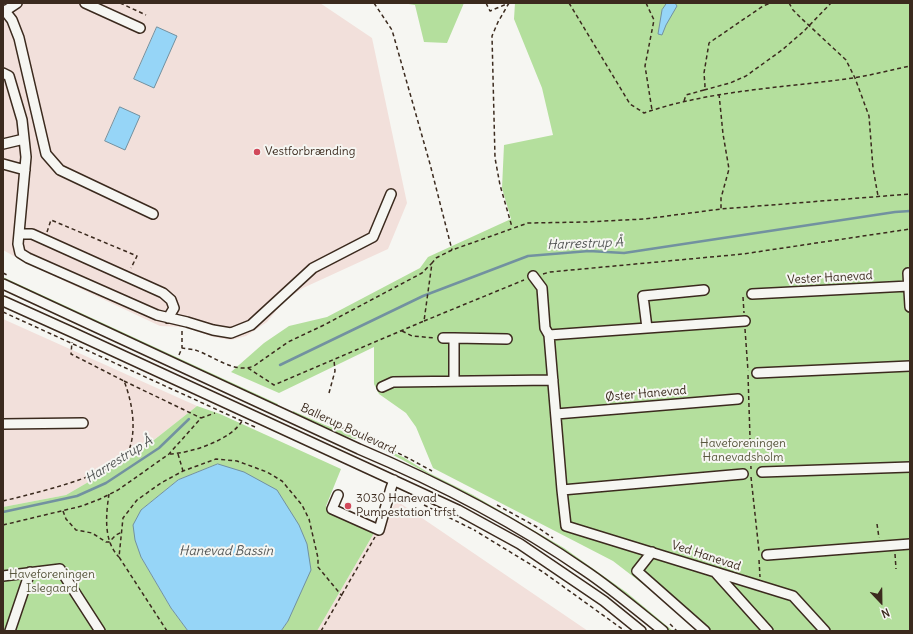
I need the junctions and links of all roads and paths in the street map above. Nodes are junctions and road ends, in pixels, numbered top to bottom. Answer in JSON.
{"nodes":[{"id":1,"x":17,"y":3,"type":"edge"},
{"id":2,"x":85,"y":3,"type":"edge"},
{"id":3,"x":120,"y":3,"type":"edge"},
{"id":4,"x":374,"y":3,"type":"edge"},
{"id":5,"x":486,"y":3,"type":"edge"},
{"id":6,"x":509,"y":3,"type":"edge"},
{"id":7,"x":570,"y":3,"type":"edge"},
{"id":8,"x":646,"y":3,"type":"edge"},
{"id":9,"x":771,"y":3,"type":"edge"},
{"id":10,"x":789,"y":3,"type":"edge"},
{"id":11,"x":831,"y":3,"type":"edge"},
{"id":12,"x":4,"y":11,"type":"edge"},
{"id":13,"x":146,"y":15,"type":"dead end"},
{"id":14,"x":809,"y":26,"type":"junction"},
{"id":15,"x":140,"y":28,"type":"dead end"},
{"id":16,"x":910,"y":66,"type":"edge"},
{"id":17,"x":3,"y":74,"type":"edge"},
{"id":18,"x":855,"y":78,"type":"junction"},
{"id":19,"x":704,"y":90,"type":"junction"},
{"id":20,"x":719,"y":94,"type":"junction"},
{"id":21,"x":684,"y":101,"type":"junction"},
{"id":22,"x":652,"y":110,"type":"junction"},
{"id":23,"x":24,"y":139,"type":"junction"},
{"id":24,"x":3,"y":144,"type":"edge"},
{"id":25,"x":3,"y":164,"type":"edge"},
{"id":26,"x":25,"y":170,"type":"junction"},
{"id":27,"x":391,"y":194,"type":"dead end"},
{"id":28,"x":910,"y":194,"type":"edge"},
{"id":29,"x":878,"y":196,"type":"junction"},
{"id":30,"x":721,"y":209,"type":"junction"},
{"id":31,"x":154,"y":214,"type":"dead end"},
{"id":32,"x":512,"y":228,"type":"junction"},
{"id":33,"x":910,"y":229,"type":"edge"},
{"id":34,"x":20,"y":234,"type":"junction"},
{"id":35,"x":44,"y":239,"type":"junction"},
{"id":36,"x":452,"y":250,"type":"junction"},
{"id":37,"x":432,"y":263,"type":"junction"},
{"id":38,"x":908,"y":273,"type":"dead end"},
{"id":39,"x":533,"y":276,"type":"junction"},
{"id":40,"x":128,"y":277,"type":"junction"},
{"id":41,"x":3,"y":284,"type":"edge"},
{"id":42,"x":909,"y":286,"type":"edge"},
{"id":43,"x":704,"y":290,"type":"dead end"},
{"id":44,"x":748,"y":294,"type":"joint"},
{"id":45,"x":3,"y":301,"type":"edge"},
{"id":46,"x":910,"y":307,"type":"edge"},
{"id":47,"x":3,"y":312,"type":"edge"},
{"id":48,"x":168,"y":318,"type":"junction"},
{"id":49,"x":182,"y":321,"type":"junction"},
{"id":50,"x":424,"y":321,"type":"junction"},
{"id":51,"x":745,"y":321,"type":"junction"},
{"id":52,"x":644,"y":328,"type":"junction"},
{"id":53,"x":401,"y":331,"type":"junction"},
{"id":54,"x":74,"y":333,"type":"junction"},
{"id":55,"x":550,"y":335,"type":"junction"},
{"id":56,"x":442,"y":338,"type":"joint"},
{"id":57,"x":454,"y":338,"type":"junction"},
{"id":58,"x":507,"y":339,"type":"dead end"},
{"id":59,"x":71,"y":343,"type":"junction"},
{"id":60,"x":182,"y":348,"type":"junction"},
{"id":61,"x":179,"y":356,"type":"dead end"},
{"id":62,"x":333,"y":359,"type":"junction"},
{"id":63,"x":910,"y":366,"type":"edge"},
{"id":64,"x":248,"y":368,"type":"junction"},
{"id":65,"x":757,"y":373,"type":"dead end"},
{"id":66,"x":553,"y":380,"type":"junction"},
{"id":67,"x":124,"y":381,"type":"junction"},
{"id":68,"x":454,"y":381,"type":"junction"},
{"id":69,"x":382,"y":387,"type":"dead end"},
{"id":70,"x":329,"y":393,"type":"dead end"},
{"id":71,"x":738,"y":399,"type":"dead end"},
{"id":72,"x":247,"y":412,"type":"junction"},
{"id":73,"x":215,"y":413,"type":"dead end"},
{"id":74,"x":556,"y":414,"type":"junction"},
{"id":75,"x":201,"y":418,"type":"junction"},
{"id":76,"x":242,"y":421,"type":"junction"},
{"id":77,"x":83,"y":423,"type":"dead end"},
{"id":78,"x":3,"y":424,"type":"edge"},
{"id":79,"x":256,"y":428,"type":"dead end"},
{"id":80,"x":169,"y":454,"type":"junction"},
{"id":81,"x":178,"y":454,"type":"junction"},
{"id":82,"x":910,"y":467,"type":"edge"},
{"id":83,"x":183,"y":471,"type":"junction"},
{"id":84,"x":762,"y":472,"type":"dead end"},
{"id":85,"x":743,"y":474,"type":"dead end"},
{"id":86,"x":394,"y":480,"type":"junction"},
{"id":87,"x":562,"y":490,"type":"junction"},
{"id":88,"x":109,"y":494,"type":"junction"},
{"id":89,"x":338,"y":495,"type":"dead end"},
{"id":90,"x":3,"y":501,"type":"edge"},
{"id":91,"x":424,"y":505,"type":"dead end"},
{"id":92,"x":63,"y":511,"type":"junction"},
{"id":93,"x":878,"y":524,"type":"dead end"},
{"id":94,"x":3,"y":525,"type":"edge"},
{"id":95,"x":379,"y":530,"type":"junction"},
{"id":96,"x":122,"y":532,"type":"junction"},
{"id":97,"x":109,"y":542,"type":"junction"},
{"id":98,"x":910,"y":544,"type":"edge"},
{"id":99,"x":894,"y":545,"type":"junction"},
{"id":100,"x":880,"y":546,"type":"junction"},
{"id":101,"x":652,"y":552,"type":"junction"},
{"id":102,"x":767,"y":554,"type":"dead end"},
{"id":103,"x":119,"y":557,"type":"junction"},
{"id":104,"x":896,"y":568,"type":"dead end"},
{"id":105,"x":714,"y":571,"type":"junction"},
{"id":106,"x":30,"y":572,"type":"junction"},
{"id":107,"x":3,"y":576,"type":"edge"},
{"id":108,"x":761,"y":586,"type":"junction"},
{"id":109,"x":342,"y":596,"type":"junction"},
{"id":110,"x":93,"y":627,"type":"edge"},
{"id":111,"x":10,"y":631,"type":"edge"},
{"id":112,"x":100,"y":631,"type":"edge"},
{"id":113,"x":167,"y":631,"type":"edge"},
{"id":114,"x":321,"y":631,"type":"edge"},
{"id":115,"x":625,"y":631,"type":"edge"},
{"id":116,"x":641,"y":631,"type":"edge"},
{"id":117,"x":663,"y":631,"type":"edge"},
{"id":118,"x":705,"y":631,"type":"edge"},
{"id":119,"x":768,"y":631,"type":"edge"},
{"id":120,"x":825,"y":631,"type":"edge"}],
"edges":[{"from":1,"to":12,"type":"street"},
{"from":2,"to":15,"type":"street"},
{"from":3,"to":13,"type":"path"},
{"from":4,"to":36,"type":"path"},
{"from":5,"to":6,"type":"path"},
{"from":6,"to":32,"type":"path"},
{"from":7,"to":22,"type":"path"},
{"from":8,"to":22,"type":"path"},
{"from":9,"to":19,"type":"path"},
{"from":10,"to":14,"type":"path"},
{"from":11,"to":14,"type":"path"},
{"from":12,"to":31,"type":"street"},
{"from":14,"to":18,"type":"path"},
{"from":14,"to":19,"type":"path"},
{"from":16,"to":18,"type":"path"},
{"from":17,"to":23,"type":"street"},
{"from":18,"to":20,"type":"path"},
{"from":18,"to":29,"type":"path"},
{"from":19,"to":21,"type":"path"},
{"from":20,"to":21,"type":"path"},
{"from":20,"to":30,"type":"path"},
{"from":21,"to":22,"type":"path"},
{"from":23,"to":24,"type":"street"},
{"from":23,"to":26,"type":"street"},
{"from":25,"to":26,"type":"street"},
{"from":26,"to":34,"type":"street"},
{"from":27,"to":49,"type":"street"},
{"from":28,"to":29,"type":"path"},
{"from":29,"to":30,"type":"path"},
{"from":30,"to":32,"type":"path"},
{"from":32,"to":36,"type":"path"},
{"from":33,"to":39,"type":"path"},
{"from":34,"to":35,"type":"street"},
{"from":34,"to":48,"type":"street"},
{"from":35,"to":40,"type":"street"},
{"from":35,"to":40,"type":"path"},
{"from":36,"to":37,"type":"path"},
{"from":37,"to":50,"type":"path"},
{"from":37,"to":64,"type":"path"},
{"from":38,"to":42,"type":"street"},
{"from":39,"to":50,"type":"path"},
{"from":39,"to":55,"type":"street"},
{"from":40,"to":48,"type":"street"},
{"from":41,"to":117,"type":"street","name":"Ballerup Boulevard"},
{"from":42,"to":44,"type":"street","name":"Vester Hanevad"},
{"from":42,"to":46,"type":"street"},
{"from":43,"to":52,"type":"street"},
{"from":44,"to":51,"type":"path"},
{"from":45,"to":54,"type":"street"},
{"from":47,"to":59,"type":"path"},
{"from":48,"to":49,"type":"street"},
{"from":49,"to":60,"type":"path"},
{"from":50,"to":53,"type":"path"},
{"from":51,"to":52,"type":"street"},
{"from":51,"to":108,"type":"path"},
{"from":52,"to":55,"type":"street"},
{"from":53,"to":56,"type":"path"},
{"from":53,"to":62,"type":"path"},
{"from":54,"to":59,"type":"path"},
{"from":54,"to":72,"type":"street"},
{"from":55,"to":66,"type":"street"},
{"from":56,"to":57,"type":"street"},
{"from":57,"to":58,"type":"street"},
{"from":57,"to":68,"type":"street"},
{"from":59,"to":67,"type":"path"},
{"from":59,"to":76,"type":"path"},
{"from":60,"to":61,"type":"path"},
{"from":60,"to":64,"type":"path"},
{"from":62,"to":64,"type":"path"},
{"from":62,"to":70,"type":"path"},
{"from":63,"to":65,"type":"street"},
{"from":66,"to":68,"type":"street"},
{"from":66,"to":74,"type":"street"},
{"from":67,"to":75,"type":"path"},
{"from":67,"to":90,"type":"path"},
{"from":68,"to":69,"type":"street"},
{"from":71,"to":74,"type":"street","name":"Øster Hanevad"},
{"from":72,"to":76,"type":"path"},
{"from":72,"to":86,"type":"street"},
{"from":73,"to":75,"type":"path"},
{"from":74,"to":87,"type":"street"},
{"from":75,"to":80,"type":"path"},
{"from":76,"to":79,"type":"path"},
{"from":76,"to":81,"type":"path"},
{"from":77,"to":78,"type":"street"},
{"from":80,"to":81,"type":"path"},
{"from":80,"to":88,"type":"path"},
{"from":81,"to":83,"type":"path"},
{"from":82,"to":84,"type":"street"},
{"from":83,"to":96,"type":"path"},
{"from":83,"to":109,"type":"path"},
{"from":85,"to":87,"type":"street"},
{"from":86,"to":95,"type":"street"},
{"from":86,"to":116,"type":"street"},
{"from":87,"to":101,"type":"street","name":"Ved Hanevad"},
{"from":88,"to":92,"type":"path"},
{"from":88,"to":97,"type":"path"},
{"from":89,"to":95,"type":"street"},
{"from":91,"to":115,"type":"path"},
{"from":92,"to":94,"type":"path"},
{"from":92,"to":97,"type":"path"},
{"from":93,"to":100,"type":"path"},
{"from":95,"to":109,"type":"path"},
{"from":96,"to":97,"type":"path"},
{"from":96,"to":103,"type":"path"},
{"from":97,"to":103,"type":"path"},
{"from":98,"to":99,"type":"street"},
{"from":99,"to":100,"type":"street"},
{"from":99,"to":104,"type":"path"},
{"from":100,"to":102,"type":"street"},
{"from":101,"to":105,"type":"street","name":"Ved Hanevad"},
{"from":101,"to":118,"type":"street"},
{"from":103,"to":113,"type":"path"},
{"from":105,"to":108,"type":"street","name":"Ved Hanevad"},
{"from":105,"to":119,"type":"street"},
{"from":106,"to":107,"type":"street"},
{"from":106,"to":110,"type":"street"},
{"from":106,"to":111,"type":"street"},
{"from":108,"to":120,"type":"street","name":"Ved Hanevad"},
{"from":109,"to":114,"type":"path"},
{"from":110,"to":112,"type":"street"}]}
